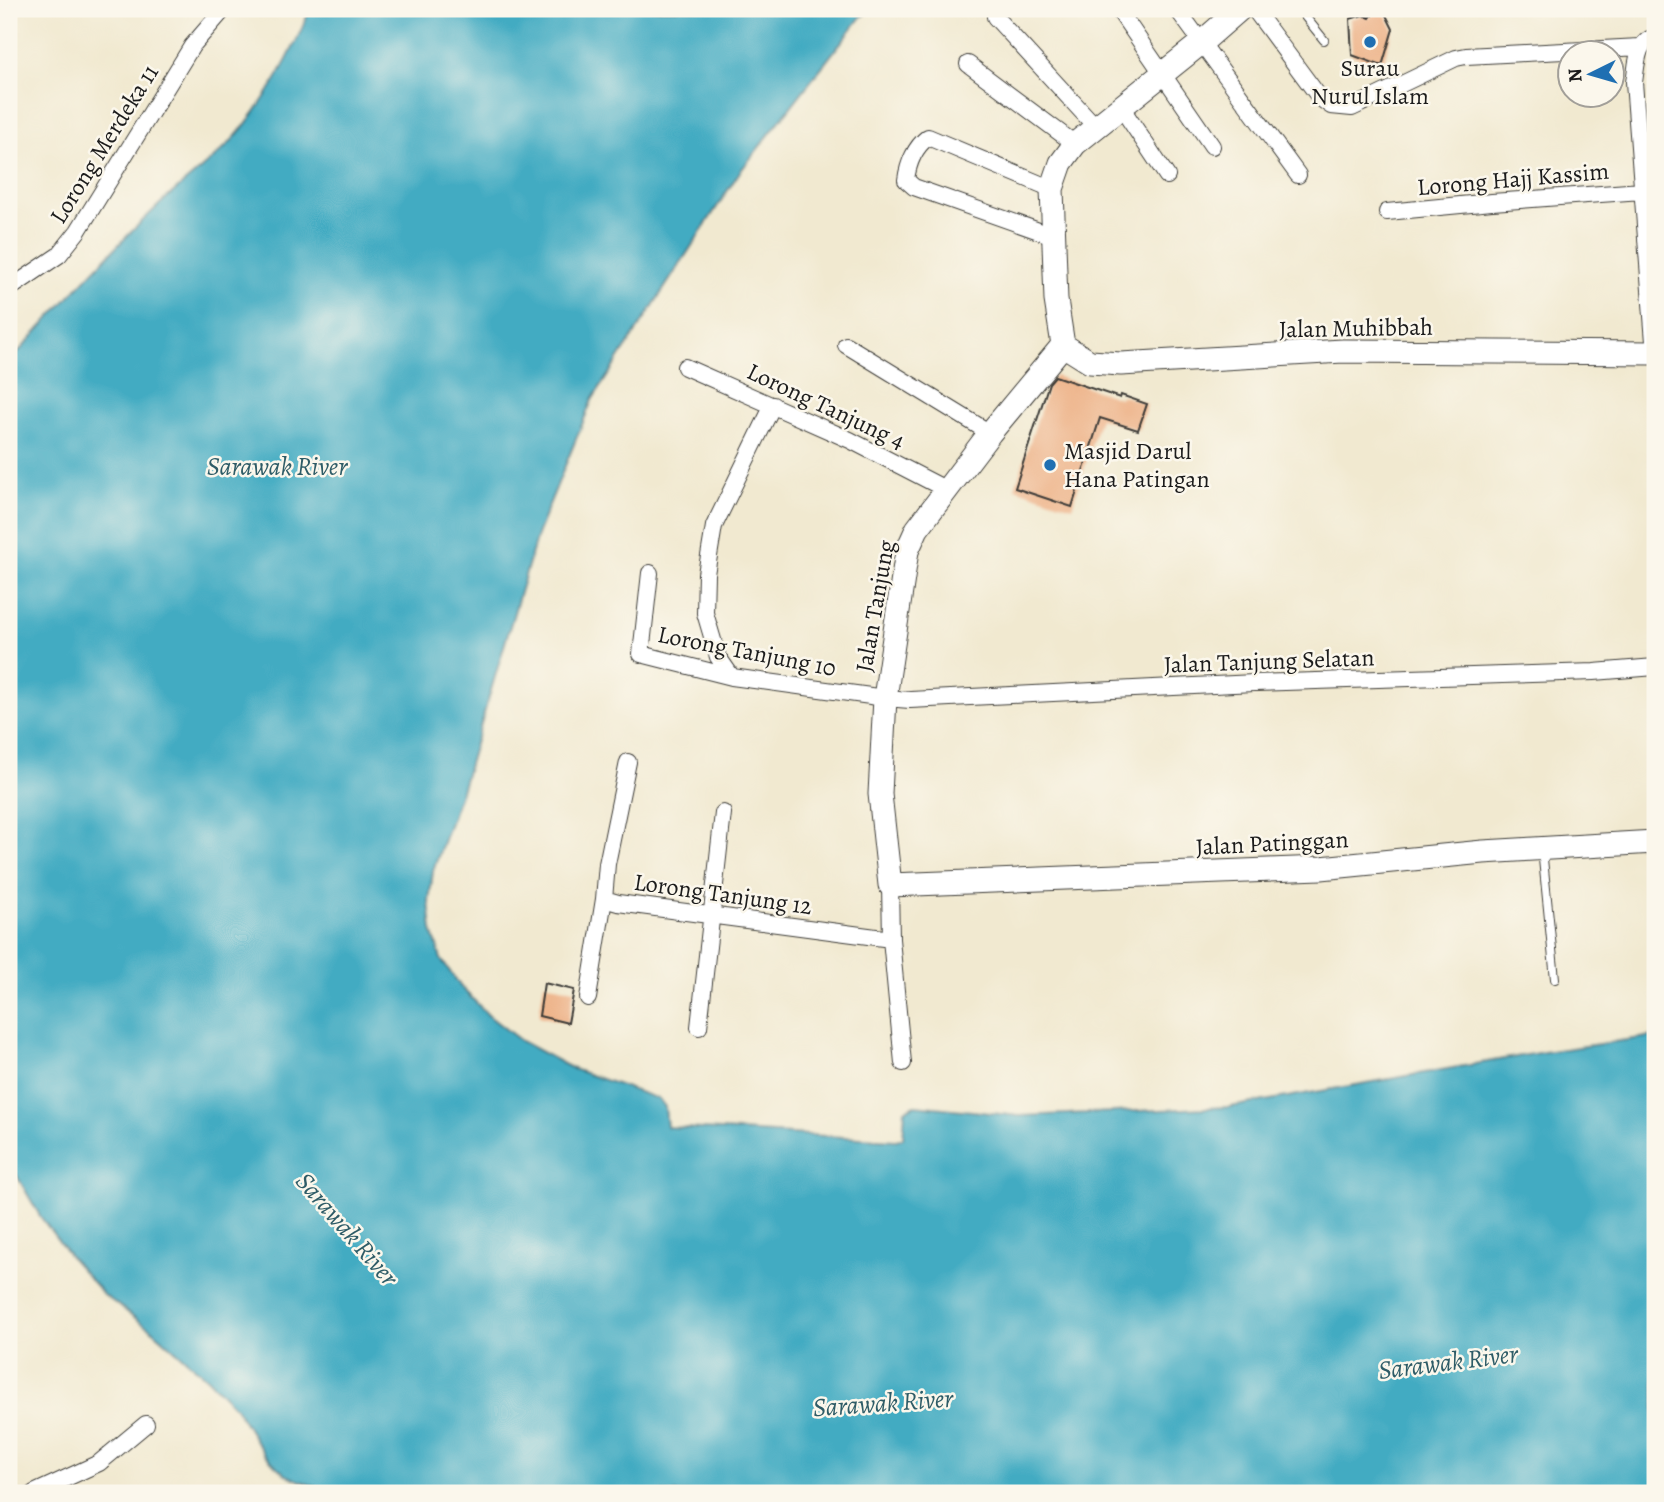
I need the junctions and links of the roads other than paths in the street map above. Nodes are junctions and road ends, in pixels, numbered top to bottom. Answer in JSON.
{"nodes":[{"id":1,"x":224,"y":9,"type":"edge"},
{"id":2,"x":1118,"y":9,"type":"edge"},
{"id":3,"x":1177,"y":9,"type":"edge"},
{"id":4,"x":1239,"y":9,"type":"edge"},
{"id":5,"x":1254,"y":9,"type":"edge"},
{"id":6,"x":1299,"y":9,"type":"edge"},
{"id":7,"x":995,"y":17,"type":"dead end"},
{"id":8,"x":1655,"y":37,"type":"edge"},
{"id":9,"x":1324,"y":40,"type":"dead end"},
{"id":10,"x":1201,"y":43,"type":"junction"},
{"id":11,"x":1640,"y":47,"type":"junction"},
{"id":12,"x":968,"y":64,"type":"dead end"},
{"id":13,"x":1162,"y":73,"type":"junction"},
{"id":14,"x":1121,"y":107,"type":"junction"},
{"id":15,"x":1096,"y":127,"type":"junction"},
{"id":16,"x":1075,"y":144,"type":"junction"},
{"id":17,"x":1212,"y":146,"type":"dead end"},
{"id":18,"x":1298,"y":175,"type":"dead end"},
{"id":19,"x":1167,"y":176,"type":"dead end"},
{"id":20,"x":1052,"y":189,"type":"junction"},
{"id":21,"x":1649,"y":190,"type":"edge"},
{"id":22,"x":1387,"y":212,"type":"dead end"},
{"id":23,"x":1053,"y":236,"type":"junction"},
{"id":24,"x":9,"y":289,"type":"edge"},
{"id":25,"x":846,"y":345,"type":"dead end"},
{"id":26,"x":1063,"y":345,"type":"junction"},
{"id":27,"x":1655,"y":354,"type":"edge"},
{"id":28,"x":685,"y":366,"type":"dead end"},
{"id":29,"x":773,"y":405,"type":"junction"},
{"id":30,"x":990,"y":433,"type":"junction"},
{"id":31,"x":947,"y":490,"type":"junction"},
{"id":32,"x":650,"y":573,"type":"dead end"},
{"id":33,"x":1655,"y":667,"type":"edge"},
{"id":34,"x":732,"y":677,"type":"junction"},
{"id":35,"x":885,"y":698,"type":"junction"},
{"id":36,"x":628,"y":762,"type":"dead end"},
{"id":37,"x":723,"y":813,"type":"dead end"},
{"id":38,"x":1655,"y":842,"type":"edge"},
{"id":39,"x":1542,"y":848,"type":"junction"},
{"id":40,"x":890,"y":885,"type":"junction"},
{"id":41,"x":604,"y":899,"type":"junction"},
{"id":42,"x":710,"y":915,"type":"junction"},
{"id":43,"x":891,"y":939,"type":"junction"},
{"id":44,"x":1555,"y":979,"type":"dead end"},
{"id":45,"x":588,"y":998,"type":"dead end"},
{"id":46,"x":699,"y":1027,"type":"dead end"},
{"id":47,"x":903,"y":1063,"type":"dead end"},
{"id":48,"x":146,"y":1424,"type":"dead end"},
{"id":49,"x":34,"y":1493,"type":"edge"}],
"edges":[{"from":1,"to":24,"type":"street","name":"Lorong Merdeka 11"},
{"from":2,"to":13,"type":"street"},
{"from":3,"to":10,"type":"street"},
{"from":4,"to":10,"type":"main road"},
{"from":5,"to":11,"type":"street"},
{"from":6,"to":9,"type":"lane"},
{"from":7,"to":15,"type":"street"},
{"from":8,"to":11,"type":"street"},
{"from":10,"to":13,"type":"main road"},
{"from":10,"to":18,"type":"street"},
{"from":11,"to":21,"type":"street"},
{"from":12,"to":16,"type":"street"},
{"from":13,"to":14,"type":"main road"},
{"from":13,"to":17,"type":"street"},
{"from":14,"to":15,"type":"main road"},
{"from":14,"to":19,"type":"street"},
{"from":15,"to":16,"type":"main road"},
{"from":16,"to":20,"type":"main road"},
{"from":20,"to":23,"type":"main road"},
{"from":20,"to":23,"type":"street"},
{"from":21,"to":22,"type":"street","name":"Lorong Hajj Kassim"},
{"from":21,"to":27,"type":"street"},
{"from":23,"to":26,"type":"main road"},
{"from":25,"to":30,"type":"street"},
{"from":26,"to":27,"type":"main road","name":"Jalan Muhibbah"},
{"from":26,"to":30,"type":"main road","name":"Jalan Tanjung"},
{"from":28,"to":29,"type":"street","name":"Lorong Tanjung 4"},
{"from":29,"to":31,"type":"street","name":"Lorong Tanjung 4"},
{"from":29,"to":34,"type":"street"},
{"from":30,"to":31,"type":"main road","name":"Jalan Tanjung"},
{"from":31,"to":35,"type":"main road","name":"Jalan Tanjung"},
{"from":32,"to":34,"type":"street","name":"Lorong Tanjung 10"},
{"from":33,"to":35,"type":"street","name":"Jalan Tanjung Selatan"},
{"from":34,"to":35,"type":"street","name":"Lorong Tanjung 10"},
{"from":35,"to":40,"type":"main road","name":"Jalan Tanjung"},
{"from":36,"to":41,"type":"street","name":"Lorong Tanjung 12"},
{"from":37,"to":42,"type":"street"},
{"from":38,"to":39,"type":"main road","name":"Jalan Patinggan"},
{"from":39,"to":40,"type":"main road","name":"Jalan Patinggan"},
{"from":39,"to":44,"type":"lane"},
{"from":40,"to":43,"type":"street"},
{"from":41,"to":42,"type":"street","name":"Lorong Tanjung 12"},
{"from":41,"to":45,"type":"street"},
{"from":42,"to":43,"type":"street","name":"Lorong Tanjung 12"},
{"from":42,"to":46,"type":"street"},
{"from":43,"to":47,"type":"street"},
{"from":48,"to":49,"type":"street"}]}
